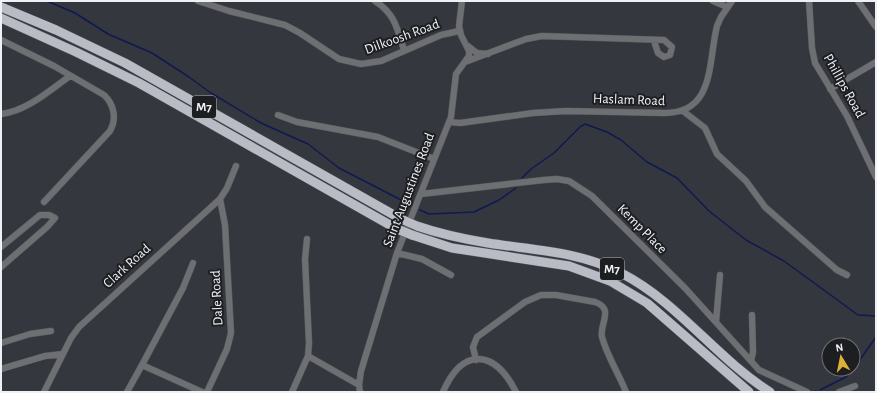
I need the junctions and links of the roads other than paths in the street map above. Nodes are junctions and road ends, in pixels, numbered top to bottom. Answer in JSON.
{"nodes":[{"id":1,"x":198,"y":1,"type":"edge"},
{"id":2,"x":375,"y":1,"type":"edge"},
{"id":3,"x":462,"y":1,"type":"edge"},
{"id":4,"x":713,"y":1,"type":"edge"},
{"id":5,"x":732,"y":1,"type":"edge"},
{"id":6,"x":809,"y":1,"type":"edge"},
{"id":7,"x":858,"y":1,"type":"edge"},
{"id":8,"x":1,"y":6,"type":"edge"},
{"id":9,"x":727,"y":7,"type":"junction"},
{"id":10,"x":1,"y":18,"type":"edge"},
{"id":11,"x":876,"y":27,"type":"edge"},
{"id":12,"x":460,"y":31,"type":"junction"},
{"id":13,"x":1,"y":40,"type":"edge"},
{"id":14,"x":654,"y":40,"type":"dead end"},
{"id":15,"x":468,"y":46,"type":"junction"},
{"id":16,"x":404,"y":50,"type":"junction"},
{"id":17,"x":489,"y":54,"type":"junction"},
{"id":18,"x":465,"y":62,"type":"junction"},
{"id":19,"x":876,"y":62,"type":"edge"},
{"id":20,"x":70,"y":76,"type":"junction"},
{"id":21,"x":830,"y":89,"type":"junction"},
{"id":22,"x":684,"y":111,"type":"junction"},
{"id":23,"x":1,"y":114,"type":"edge"},
{"id":24,"x":278,"y":115,"type":"dead end"},
{"id":25,"x":449,"y":122,"type":"junction"},
{"id":26,"x":434,"y":158,"type":"junction"},
{"id":27,"x":236,"y":166,"type":"dead end"},
{"id":28,"x":876,"y":177,"type":"edge"},
{"id":29,"x":421,"y":194,"type":"junction"},
{"id":30,"x":220,"y":199,"type":"junction"},
{"id":31,"x":44,"y":202,"type":"dead end"},
{"id":32,"x":307,"y":239,"type":"dead end"},
{"id":33,"x":1,"y":247,"type":"edge"},
{"id":34,"x":397,"y":253,"type":"junction"},
{"id":35,"x":193,"y":264,"type":"dead end"},
{"id":36,"x":1,"y":267,"type":"edge"},
{"id":37,"x":451,"y":275,"type":"dead end"},
{"id":38,"x":720,"y":275,"type":"dead end"},
{"id":39,"x":847,"y":275,"type":"dead end"},
{"id":40,"x":718,"y":308,"type":"junction"},
{"id":41,"x":708,"y":314,"type":"junction"},
{"id":42,"x":752,"y":315,"type":"dead end"},
{"id":43,"x":716,"y":322,"type":"junction"},
{"id":44,"x":51,"y":331,"type":"dead end"},
{"id":45,"x":1,"y":343,"type":"edge"},
{"id":46,"x":63,"y":354,"type":"junction"},
{"id":47,"x":308,"y":356,"type":"junction"},
{"id":48,"x":476,"y":360,"type":"junction"},
{"id":49,"x":751,"y":361,"type":"junction"},
{"id":50,"x":142,"y":364,"type":"junction"},
{"id":51,"x":1,"y":369,"type":"edge"},
{"id":52,"x":359,"y":385,"type":"junction"},
{"id":53,"x":855,"y":386,"type":"dead end"},
{"id":54,"x":44,"y":392,"type":"edge"},
{"id":55,"x":127,"y":392,"type":"edge"},
{"id":56,"x":202,"y":392,"type":"edge"},
{"id":57,"x":207,"y":392,"type":"edge"},
{"id":58,"x":292,"y":392,"type":"edge"},
{"id":59,"x":360,"y":392,"type":"edge"},
{"id":60,"x":443,"y":392,"type":"edge"},
{"id":61,"x":516,"y":392,"type":"edge"},
{"id":62,"x":626,"y":392,"type":"edge"},
{"id":63,"x":749,"y":392,"type":"edge"},
{"id":64,"x":770,"y":392,"type":"edge"},
{"id":65,"x":807,"y":392,"type":"edge"},
{"id":66,"x":839,"y":392,"type":"edge"}],
"edges":[{"from":1,"to":16,"type":"street","name":"Dilkoosh Road"},
{"from":2,"to":16,"type":"street"},
{"from":3,"to":12,"type":"street"},
{"from":4,"to":9,"type":"street"},
{"from":5,"to":9,"type":"street","name":"Haslam Road"},
{"from":6,"to":21,"type":"street","name":"Phillips Road"},
{"from":7,"to":11,"type":"street"},
{"from":8,"to":64,"type":"highway","number":"M7","bridge":true},
{"from":9,"to":22,"type":"street","name":"Haslam Road"},
{"from":10,"to":63,"type":"highway","number":"M7","bridge":true},
{"from":12,"to":15,"type":"street"},
{"from":12,"to":16,"type":"street","name":"Dilkoosh Road"},
{"from":13,"to":20,"type":"street"},
{"from":14,"to":17,"type":"street"},
{"from":15,"to":17,"type":"street"},
{"from":15,"to":18,"type":"street","name":"Saint Augustines Road"},
{"from":17,"to":18,"type":"street"},
{"from":18,"to":25,"type":"street","name":"Saint Augustines Road"},
{"from":19,"to":21,"type":"street"},
{"from":20,"to":23,"type":"street"},
{"from":20,"to":31,"type":"street"},
{"from":21,"to":28,"type":"street","name":"Phillips Road"},
{"from":22,"to":25,"type":"street","name":"Haslam Road"},
{"from":22,"to":39,"type":"street"},
{"from":24,"to":26,"type":"street"},
{"from":25,"to":26,"type":"street","name":"Saint Augustines Road"},
{"from":26,"to":29,"type":"street","name":"Saint Augustines Road"},
{"from":27,"to":30,"type":"street","name":"Clark Road"},
{"from":29,"to":34,"type":"street","name":"Saint Augustines Road"},
{"from":29,"to":41,"type":"street","name":"Kemp Place"},
{"from":30,"to":46,"type":"street","name":"Clark Road"},
{"from":30,"to":57,"type":"street","name":"Dale Road"},
{"from":32,"to":47,"type":"street"},
{"from":33,"to":36,"type":"street"},
{"from":34,"to":37,"type":"street"},
{"from":34,"to":52,"type":"street","name":"Saint Augustines Road"},
{"from":35,"to":50,"type":"street"},
{"from":38,"to":40,"type":"street"},
{"from":40,"to":41,"type":"street"},
{"from":40,"to":43,"type":"street"},
{"from":41,"to":43,"type":"street","name":"Kemp Place"},
{"from":42,"to":49,"type":"street"},
{"from":43,"to":49,"type":"street","name":"Kemp Place"},
{"from":44,"to":45,"type":"street"},
{"from":46,"to":51,"type":"street"},
{"from":46,"to":54,"type":"street","name":"Clark Road"},
{"from":47,"to":52,"type":"street"},
{"from":47,"to":58,"type":"street"},
{"from":48,"to":60,"type":"street"},
{"from":48,"to":61,"type":"street"},
{"from":48,"to":62,"type":"street"},
{"from":49,"to":65,"type":"street","name":"Kemp Place"},
{"from":50,"to":55,"type":"street"},
{"from":50,"to":56,"type":"street"},
{"from":52,"to":59,"type":"street","name":"Saint Augustines Road"},
{"from":53,"to":66,"type":"street"}]}
